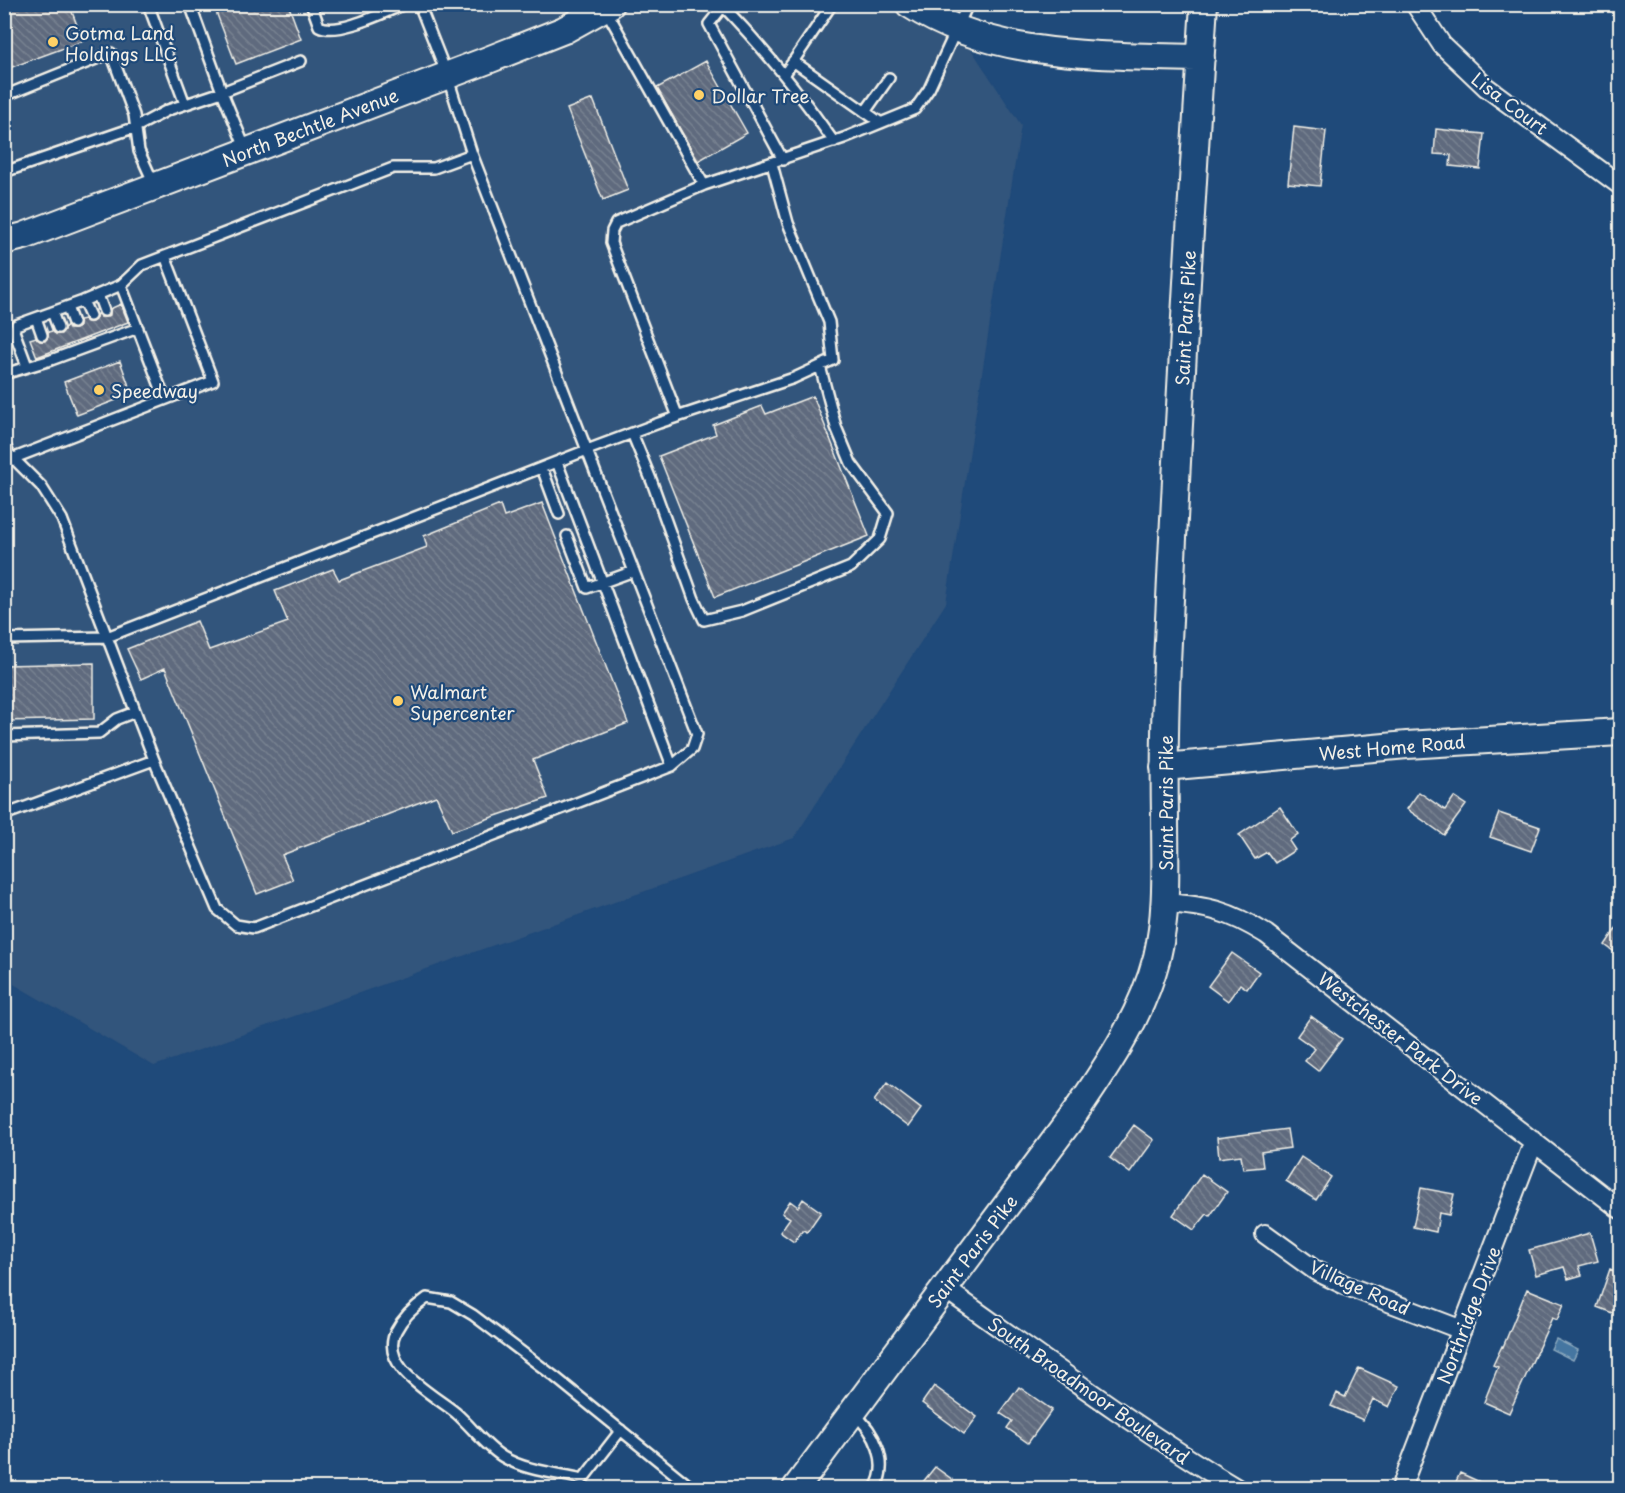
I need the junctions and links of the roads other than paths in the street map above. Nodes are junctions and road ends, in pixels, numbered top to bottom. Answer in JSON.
{"nodes":[{"id":1,"x":148,"y":4,"type":"edge"},
{"id":2,"x":190,"y":4,"type":"edge"},
{"id":3,"x":311,"y":4,"type":"edge"},
{"id":4,"x":405,"y":4,"type":"edge"},
{"id":5,"x":419,"y":4,"type":"edge"},
{"id":6,"x":829,"y":4,"type":"edge"},
{"id":7,"x":909,"y":4,"type":"edge"},
{"id":8,"x":968,"y":4,"type":"edge"},
{"id":9,"x":1204,"y":4,"type":"edge"},
{"id":10,"x":1415,"y":4,"type":"edge"},
{"id":11,"x":723,"y":5,"type":"edge"},
{"id":12,"x":608,"y":6,"type":"edge"},
{"id":13,"x":957,"y":30,"type":"junction"},
{"id":14,"x":1201,"y":58,"type":"junction"},
{"id":15,"x":301,"y":61,"type":"dead end"},
{"id":16,"x":793,"y":61,"type":"junction"},
{"id":17,"x":447,"y":75,"type":"junction"},
{"id":18,"x":784,"y":75,"type":"junction"},
{"id":19,"x":889,"y":78,"type":"dead end"},
{"id":20,"x":222,"y":92,"type":"junction"},
{"id":21,"x":4,"y":96,"type":"edge"},
{"id":22,"x":185,"y":104,"type":"junction"},
{"id":23,"x":865,"y":111,"type":"junction"},
{"id":24,"x":881,"y":123,"type":"junction"},
{"id":25,"x":136,"y":127,"type":"junction"},
{"id":26,"x":834,"y":142,"type":"junction"},
{"id":27,"x":246,"y":151,"type":"junction"},
{"id":28,"x":472,"y":154,"type":"junction"},
{"id":29,"x":783,"y":160,"type":"junction"},
{"id":30,"x":771,"y":164,"type":"junction"},
{"id":31,"x":4,"y":172,"type":"edge"},
{"id":32,"x":704,"y":185,"type":"junction"},
{"id":33,"x":1620,"y":185,"type":"edge"},
{"id":34,"x":155,"y":186,"type":"junction"},
{"id":35,"x":4,"y":241,"type":"edge"},
{"id":36,"x":165,"y":256,"type":"junction"},
{"id":37,"x":121,"y":285,"type":"junction"},
{"id":38,"x":98,"y":295,"type":"junction"},
{"id":39,"x":83,"y":301,"type":"junction"},
{"id":40,"x":67,"y":307,"type":"junction"},
{"id":41,"x":104,"y":311,"type":"dead end"},
{"id":42,"x":52,"y":312,"type":"junction"},
{"id":43,"x":90,"y":316,"type":"dead end"},
{"id":44,"x":36,"y":318,"type":"junction"},
{"id":45,"x":74,"y":323,"type":"dead end"},
{"id":46,"x":58,"y":328,"type":"dead end"},
{"id":47,"x":138,"y":328,"type":"junction"},
{"id":48,"x":42,"y":335,"type":"dead end"},
{"id":49,"x":27,"y":366,"type":"junction"},
{"id":50,"x":820,"y":366,"type":"junction"},
{"id":51,"x":4,"y":374,"type":"edge"},
{"id":52,"x":165,"y":399,"type":"junction"},
{"id":53,"x":678,"y":417,"type":"junction"},
{"id":54,"x":632,"y":433,"type":"junction"},
{"id":55,"x":4,"y":443,"type":"edge"},
{"id":56,"x":587,"y":450,"type":"junction"},
{"id":57,"x":9,"y":460,"type":"edge"},
{"id":58,"x":557,"y":462,"type":"junction"},
{"id":59,"x":542,"y":468,"type":"junction"},
{"id":60,"x":559,"y":514,"type":"dead end"},
{"id":61,"x":567,"y":536,"type":"dead end"},
{"id":62,"x":634,"y":571,"type":"junction"},
{"id":63,"x":603,"y":582,"type":"junction"},
{"id":64,"x":107,"y":637,"type":"junction"},
{"id":65,"x":4,"y":639,"type":"edge"},
{"id":66,"x":135,"y":712,"type":"junction"},
{"id":67,"x":1620,"y":732,"type":"edge"},
{"id":68,"x":4,"y":736,"type":"edge"},
{"id":69,"x":154,"y":760,"type":"junction"},
{"id":70,"x":672,"y":766,"type":"junction"},
{"id":71,"x":1164,"y":767,"type":"junction"},
{"id":72,"x":4,"y":815,"type":"edge"},
{"id":73,"x":1165,"y":903,"type":"junction"},
{"id":74,"x":1534,"y":1141,"type":"junction"},
{"id":75,"x":1620,"y":1209,"type":"edge"},
{"id":76,"x":1265,"y":1234,"type":"dead end"},
{"id":77,"x":944,"y":1288,"type":"junction"},
{"id":78,"x":1462,"y":1330,"type":"junction"},
{"id":79,"x":852,"y":1412,"type":"junction"},
{"id":80,"x":621,"y":1430,"type":"junction"},
{"id":81,"x":802,"y":1486,"type":"edge"},
{"id":82,"x":692,"y":1488,"type":"edge"},
{"id":83,"x":875,"y":1488,"type":"edge"},
{"id":84,"x":1236,"y":1488,"type":"edge"},
{"id":85,"x":1401,"y":1488,"type":"edge"}],
"edges":[{"from":1,"to":22,"type":"lane"},
{"from":2,"to":20,"type":"lane"},
{"from":3,"to":4,"type":"lane"},
{"from":5,"to":17,"type":"lane"},
{"from":6,"to":16,"type":"lane"},
{"from":7,"to":13,"type":"street"},
{"from":8,"to":13,"type":"lane"},
{"from":9,"to":14,"type":"street","name":"Saint Paris Pike"},
{"from":10,"to":33,"type":"street","name":"Lisa Court"},
{"from":11,"to":18,"type":"lane"},
{"from":11,"to":29,"type":"lane"},
{"from":12,"to":17,"type":"street","name":"North Bechtle Avenue"},
{"from":12,"to":32,"type":"lane"},
{"from":13,"to":14,"type":"street"},
{"from":13,"to":24,"type":"lane"},
{"from":14,"to":71,"type":"street","name":"Saint Paris Pike"},
{"from":15,"to":20,"type":"lane"},
{"from":16,"to":18,"type":"lane"},
{"from":16,"to":23,"type":"lane"},
{"from":17,"to":27,"type":"street","name":"North Bechtle Avenue"},
{"from":17,"to":28,"type":"lane"},
{"from":18,"to":26,"type":"lane"},
{"from":19,"to":23,"type":"lane"},
{"from":20,"to":22,"type":"lane"},
{"from":20,"to":27,"type":"lane"},
{"from":21,"to":25,"type":"lane"},
{"from":22,"to":25,"type":"lane"},
{"from":23,"to":24,"type":"lane"},
{"from":24,"to":26,"type":"lane"},
{"from":25,"to":31,"type":"lane"},
{"from":25,"to":34,"type":"lane"},
{"from":26,"to":29,"type":"lane"},
{"from":27,"to":34,"type":"street","name":"North Bechtle Avenue"},
{"from":28,"to":36,"type":"lane"},
{"from":28,"to":56,"type":"lane"},
{"from":29,"to":30,"type":"lane"},
{"from":30,"to":32,"type":"lane"},
{"from":30,"to":50,"type":"lane"},
{"from":32,"to":53,"type":"lane"},
{"from":34,"to":35,"type":"street","name":"North Bechtle Avenue"},
{"from":36,"to":37,"type":"lane"},
{"from":36,"to":52,"type":"lane"},
{"from":37,"to":38,"type":"lane"},
{"from":37,"to":47,"type":"lane"},
{"from":38,"to":39,"type":"lane"},
{"from":38,"to":41,"type":"lane"},
{"from":39,"to":40,"type":"lane"},
{"from":39,"to":43,"type":"lane"},
{"from":40,"to":42,"type":"lane"},
{"from":40,"to":45,"type":"lane"},
{"from":42,"to":44,"type":"lane"},
{"from":42,"to":46,"type":"lane"},
{"from":44,"to":48,"type":"lane"},
{"from":44,"to":49,"type":"lane"},
{"from":47,"to":49,"type":"lane"},
{"from":47,"to":52,"type":"lane"},
{"from":49,"to":51,"type":"lane"},
{"from":50,"to":53,"type":"lane"},
{"from":50,"to":54,"type":"lane"},
{"from":52,"to":57,"type":"lane"},
{"from":53,"to":54,"type":"lane"},
{"from":54,"to":56,"type":"lane"},
{"from":55,"to":57,"type":"lane"},
{"from":56,"to":58,"type":"lane"},
{"from":56,"to":62,"type":"lane"},
{"from":57,"to":64,"type":"lane"},
{"from":58,"to":59,"type":"lane"},
{"from":58,"to":63,"type":"lane"},
{"from":59,"to":60,"type":"lane"},
{"from":59,"to":64,"type":"lane"},
{"from":61,"to":63,"type":"lane"},
{"from":62,"to":63,"type":"lane"},
{"from":62,"to":70,"type":"lane"},
{"from":63,"to":70,"type":"lane"},
{"from":64,"to":65,"type":"lane"},
{"from":64,"to":66,"type":"lane"},
{"from":66,"to":68,"type":"lane"},
{"from":66,"to":69,"type":"lane"},
{"from":67,"to":71,"type":"street","name":"West Home Road"},
{"from":69,"to":70,"type":"lane"},
{"from":69,"to":72,"type":"lane"},
{"from":71,"to":73,"type":"street","name":"Saint Paris Pike"},
{"from":73,"to":74,"type":"street","name":"Westchester Park Drive"},
{"from":73,"to":77,"type":"street","name":"Saint Paris Pike"},
{"from":74,"to":75,"type":"street","name":"Westchester Park Drive"},
{"from":74,"to":78,"type":"street","name":"Northridge Drive"},
{"from":76,"to":78,"type":"street","name":"Village Road"},
{"from":77,"to":79,"type":"street","name":"Saint Paris Pike"},
{"from":77,"to":84,"type":"street","name":"South Broadmoor Boulevard"},
{"from":78,"to":85,"type":"street","name":"Northridge Drive"},
{"from":79,"to":81,"type":"street","name":"Saint Paris Pike"},
{"from":79,"to":83,"type":"lane"},
{"from":80,"to":80,"type":"lane"},
{"from":80,"to":82,"type":"lane"}]}
